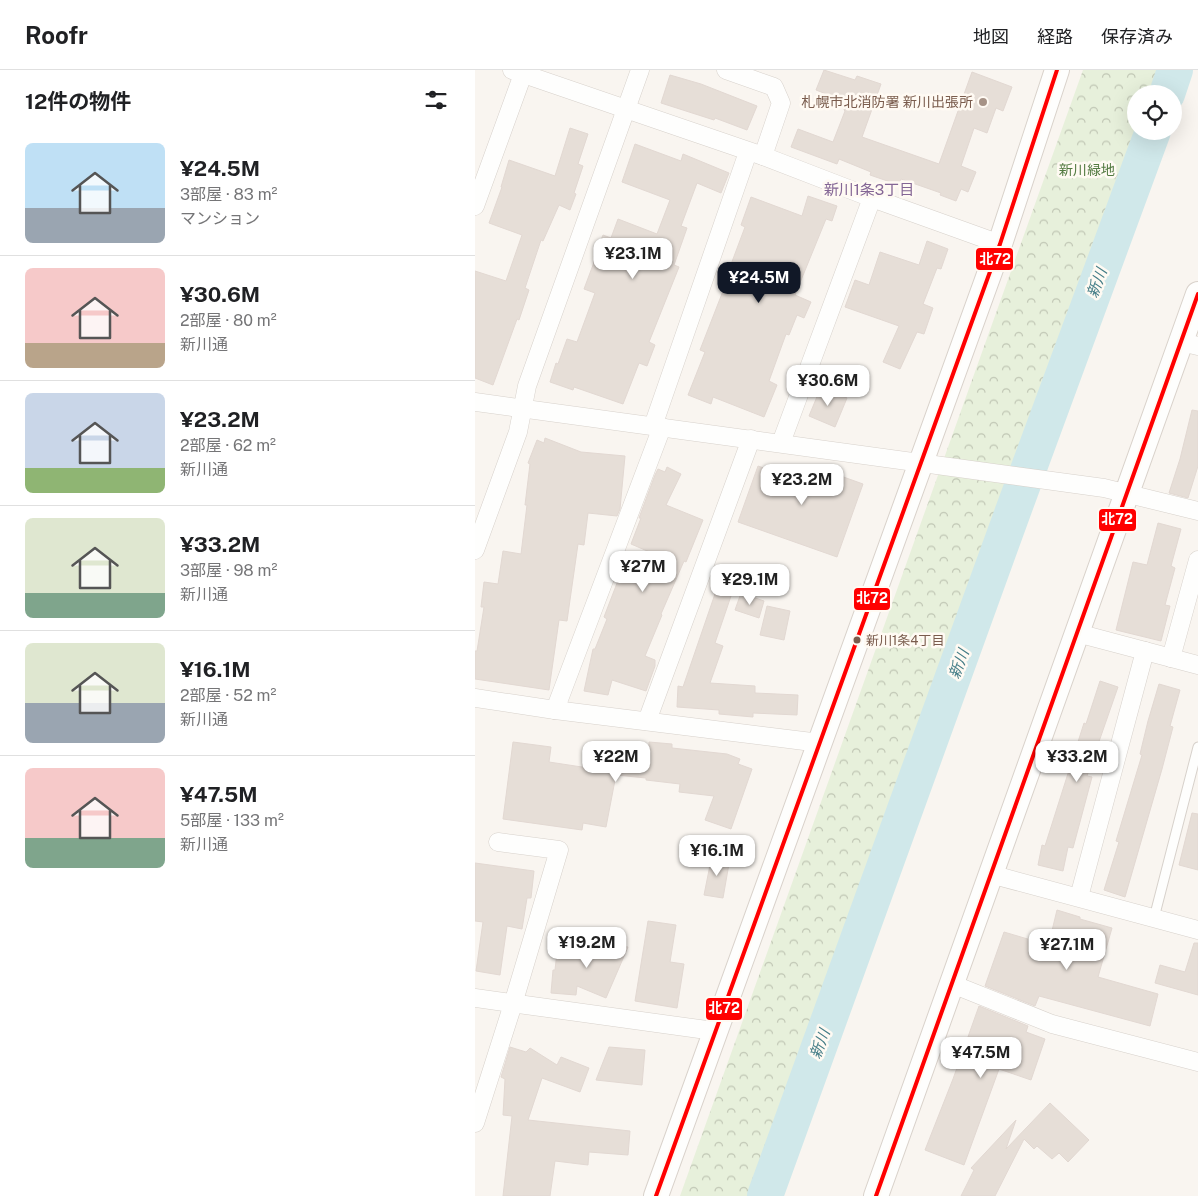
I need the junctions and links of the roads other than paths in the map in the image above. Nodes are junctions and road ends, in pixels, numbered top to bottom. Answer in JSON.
{"nodes":[{"id":1,"x":640,"y":70,"type":"edge"},
{"id":2,"x":726,"y":70,"type":"edge"},
{"id":3,"x":1057,"y":70,"type":"edge"},
{"id":4,"x":517,"y":72,"type":"edge"},
{"id":5,"x":625,"y":109,"type":"junction"},
{"id":6,"x":755,"y":154,"type":"junction"},
{"id":7,"x":872,"y":198,"type":"junction"},
{"id":8,"x":475,"y":206,"type":"edge"},
{"id":9,"x":1000,"y":244,"type":"junction"},
{"id":10,"x":1198,"y":294,"type":"edge"},
{"id":11,"x":1189,"y":344,"type":"edge"},
{"id":12,"x":475,"y":402,"type":"edge"},
{"id":13,"x":523,"y":408,"type":"junction"},
{"id":14,"x":658,"y":426,"type":"junction"},
{"id":15,"x":751,"y":439,"type":"junction"},
{"id":16,"x":781,"y":443,"type":"junction"},
{"id":17,"x":921,"y":462,"type":"junction"},
{"id":18,"x":1127,"y":493,"type":"junction"},
{"id":19,"x":1198,"y":510,"type":"edge"},
{"id":20,"x":475,"y":550,"type":"edge"},
{"id":21,"x":1198,"y":560,"type":"edge"},
{"id":22,"x":1077,"y":633,"type":"junction"},
{"id":23,"x":1145,"y":651,"type":"junction"},
{"id":24,"x":1171,"y":658,"type":"junction"},
{"id":25,"x":1198,"y":665,"type":"edge"},
{"id":26,"x":475,"y":698,"type":"edge"},
{"id":27,"x":555,"y":710,"type":"junction"},
{"id":28,"x":647,"y":721,"type":"junction"},
{"id":29,"x":820,"y":743,"type":"junction"},
{"id":30,"x":1198,"y":747,"type":"edge"},
{"id":31,"x":498,"y":842,"type":"dead end"},
{"id":32,"x":990,"y":874,"type":"junction"},
{"id":33,"x":1079,"y":897,"type":"junction"},
{"id":34,"x":1154,"y":918,"type":"junction"},
{"id":35,"x":1198,"y":930,"type":"edge"},
{"id":36,"x":952,"y":984,"type":"junction"},
{"id":37,"x":475,"y":998,"type":"edge"},
{"id":38,"x":513,"y":1004,"type":"junction"},
{"id":39,"x":714,"y":1031,"type":"junction"},
{"id":40,"x":1198,"y":1062,"type":"edge"},
{"id":41,"x":475,"y":1123,"type":"edge"},
{"id":42,"x":656,"y":1196,"type":"edge"},
{"id":43,"x":876,"y":1196,"type":"edge"}],
"edges":[{"from":1,"to":5,"type":"street"},
{"from":2,"to":6,"type":"street"},
{"from":3,"to":9,"type":"street"},
{"from":4,"to":5,"type":"street"},
{"from":4,"to":8,"type":"street"},
{"from":5,"to":6,"type":"street"},
{"from":5,"to":13,"type":"street"},
{"from":6,"to":7,"type":"street"},
{"from":6,"to":14,"type":"street"},
{"from":7,"to":9,"type":"street"},
{"from":7,"to":16,"type":"street"},
{"from":9,"to":17,"type":"street"},
{"from":10,"to":11,"type":"street"},
{"from":11,"to":18,"type":"street"},
{"from":12,"to":13,"type":"street"},
{"from":13,"to":14,"type":"street"},
{"from":13,"to":20,"type":"street"},
{"from":14,"to":15,"type":"street"},
{"from":14,"to":27,"type":"street"},
{"from":15,"to":16,"type":"street"},
{"from":15,"to":28,"type":"street"},
{"from":16,"to":17,"type":"street"},
{"from":17,"to":18,"type":"street"},
{"from":17,"to":29,"type":"street"},
{"from":18,"to":19,"type":"street"},
{"from":18,"to":22,"type":"street"},
{"from":21,"to":24,"type":"street"},
{"from":22,"to":23,"type":"street"},
{"from":22,"to":32,"type":"street"},
{"from":23,"to":24,"type":"street"},
{"from":23,"to":33,"type":"street"},
{"from":24,"to":25,"type":"street"},
{"from":26,"to":27,"type":"street"},
{"from":27,"to":28,"type":"street"},
{"from":28,"to":29,"type":"street"},
{"from":29,"to":39,"type":"street"},
{"from":30,"to":34,"type":"lane"},
{"from":31,"to":38,"type":"street"},
{"from":32,"to":33,"type":"street"},
{"from":32,"to":36,"type":"street"},
{"from":33,"to":34,"type":"street"},
{"from":34,"to":35,"type":"street"},
{"from":36,"to":40,"type":"street"},
{"from":36,"to":43,"type":"street"},
{"from":37,"to":38,"type":"street"},
{"from":38,"to":39,"type":"street"},
{"from":38,"to":41,"type":"street"},
{"from":39,"to":42,"type":"street"}]}
